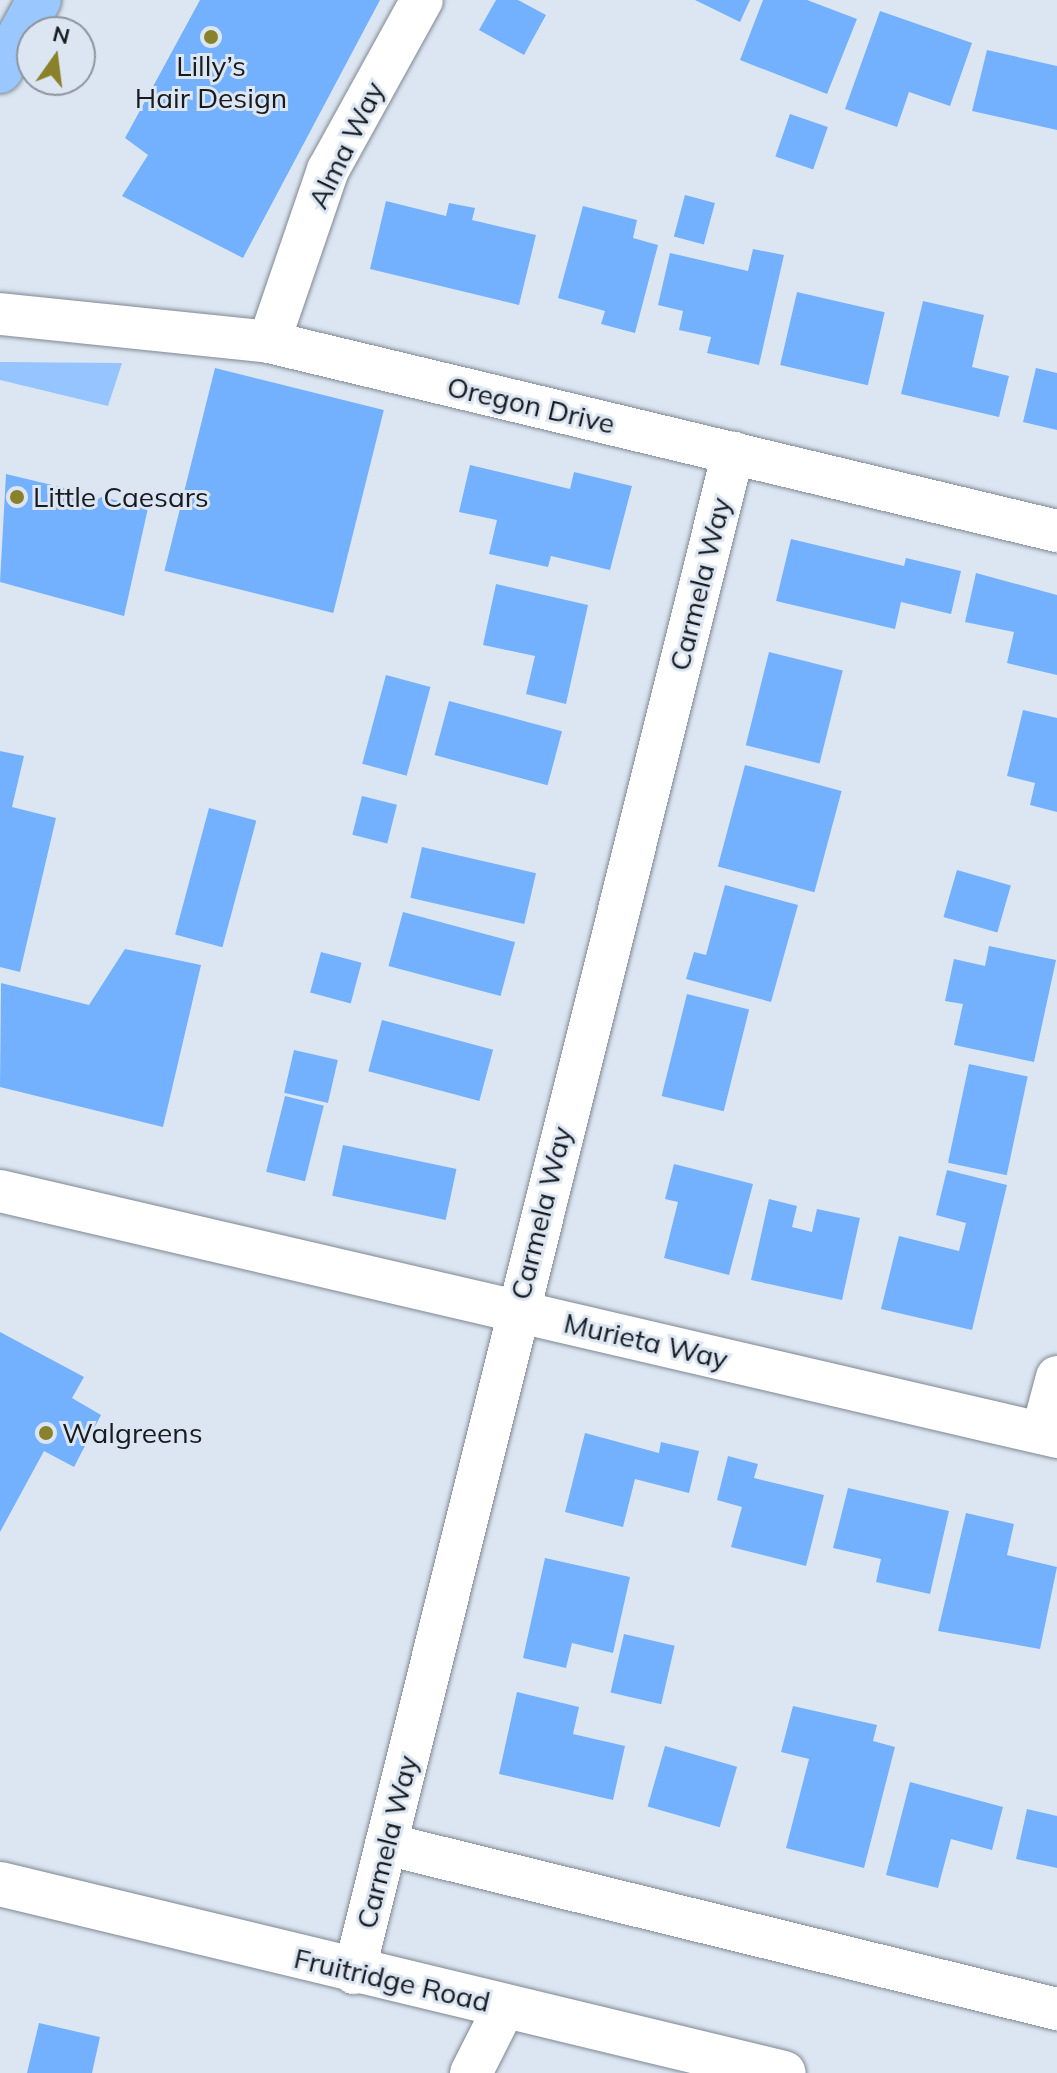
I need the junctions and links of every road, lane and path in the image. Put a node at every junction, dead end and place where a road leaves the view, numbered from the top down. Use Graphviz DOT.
graph roads {
  1 [pos="39,0"];
  2 [pos="422,0"];
  3 [pos="0,71"];
  4 [pos="0,314"];
  5 [pos="269,342"];
  6 [pos="733,453"];
  7 [pos="1057,531"];
  8 [pos="0,1191"];
  9 [pos="516,1311"];
  10 [pos="1057,1377"];
  11 [pos="1050,1435"];
  12 [pos="386,1844"];
  13 [pos="0,1884"];
  14 [pos="354,1973"];
  15 [pos="505,2006"];
  16 [pos="1057,2009"];
  17 [pos="471,2073"];
  18 [pos="784,2073"];
  1 -- 3 [label="main road"];
  2 -- 5 [label="street, Alma Way"];
  4 -- 5 [label="street, Oregon Drive"];
  5 -- 6 [label="street, Oregon Drive"];
  6 -- 7 [label="street, Oregon Drive"];
  6 -- 9 [label="street, Carmela Way"];
  8 -- 9 [label="street, Murieta Way"];
  9 -- 11 [label="street, Murieta Way"];
  9 -- 12 [label="street, Carmela Way"];
  10 -- 11 [label="street"];
  12 -- 14 [label="street, Carmela Way"];
  12 -- 16 [label="street"];
  13 -- 14 [label="main road, Fruitridge Road"];
  14 -- 15 [label="main road, Fruitridge Road"];
  15 -- 17 [label="street"];
  15 -- 18 [label="main road, Fruitridge Road"];
}
